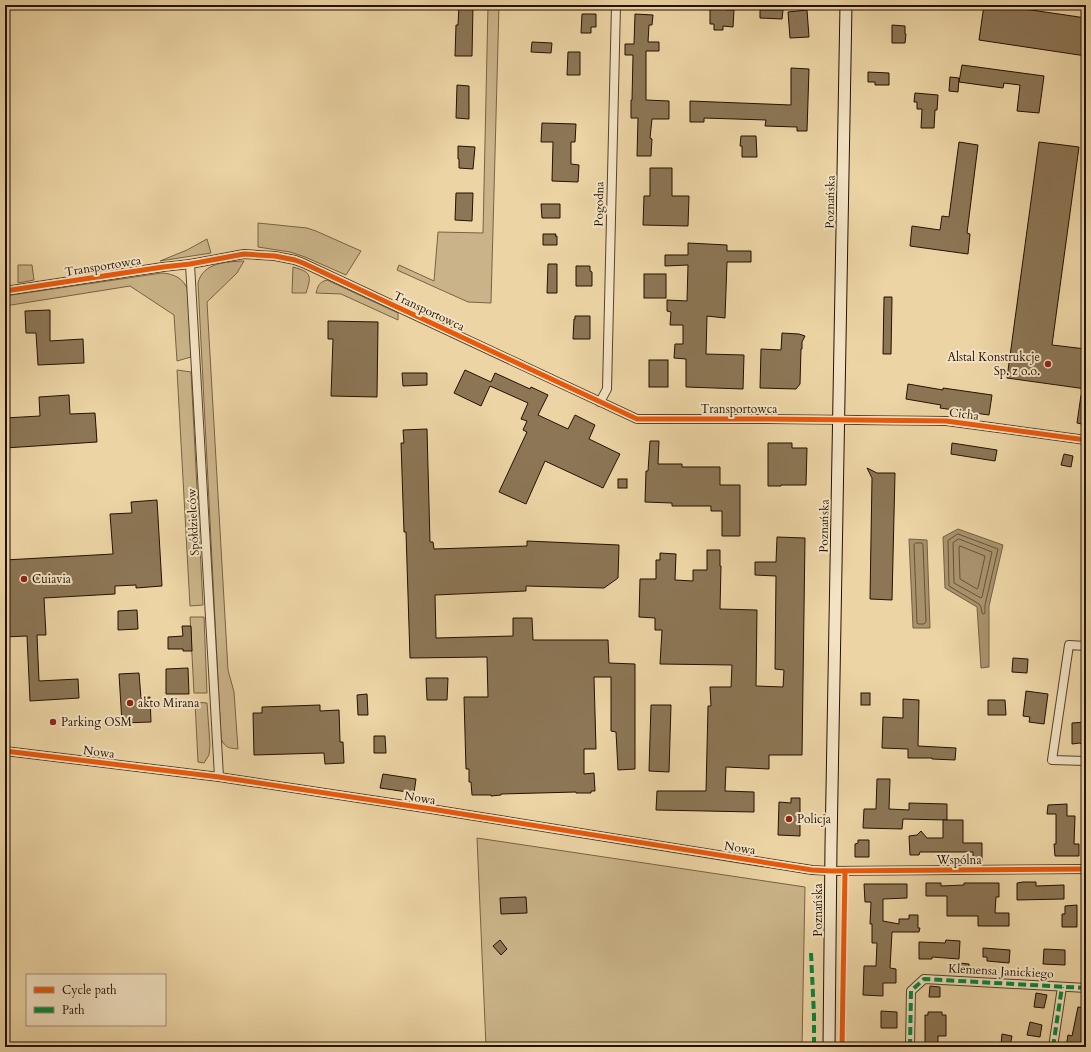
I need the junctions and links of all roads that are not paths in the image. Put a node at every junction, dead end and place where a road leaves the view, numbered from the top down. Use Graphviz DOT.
graph roads {
  1 [pos="616,5"];
  2 [pos="846,5"];
  3 [pos="190,264"];
  4 [pos="5,291"];
  5 [pos="600,402"];
  6 [pos="839,420"];
  7 [pos="1086,440"];
  8 [pos="1086,646"];
  9 [pos="5,751"];
  10 [pos="1086,761"];
  11 [pos="219,777"];
  12 [pos="1086,869"];
  13 [pos="831,871"];
  14 [pos="1062,986"];
  15 [pos="1086,988"];
  16 [pos="829,1047"];
  17 [pos="910,1047"];
  18 [pos="1052,1047"];
  1 -- 5 [label="street, Pogodna"];
  2 -- 6 [label="main road, Poznańska"];
  3 -- 4 [label="street, Transportowca"];
  3 -- 5 [label="street, Transportowca"];
  3 -- 11 [label="street, Spółdzielców"];
  5 -- 6 [label="street, Transportowca"];
  6 -- 7 [label="street, Cicha"];
  6 -- 13 [label="main road, Poznańska"];
  8 -- 10 [label="street"];
  9 -- 11 [label="street, Nowa"];
  11 -- 13 [label="street, Nowa"];
  12 -- 13 [label="street, Wspólna"];
  13 -- 16 [label="main road, Poznańska"];
  14 -- 15 [label="street, Klemensa Janickiego"];
  14 -- 17 [label="street, Klemensa Janickiego"];
  14 -- 18 [label="street"];
}
